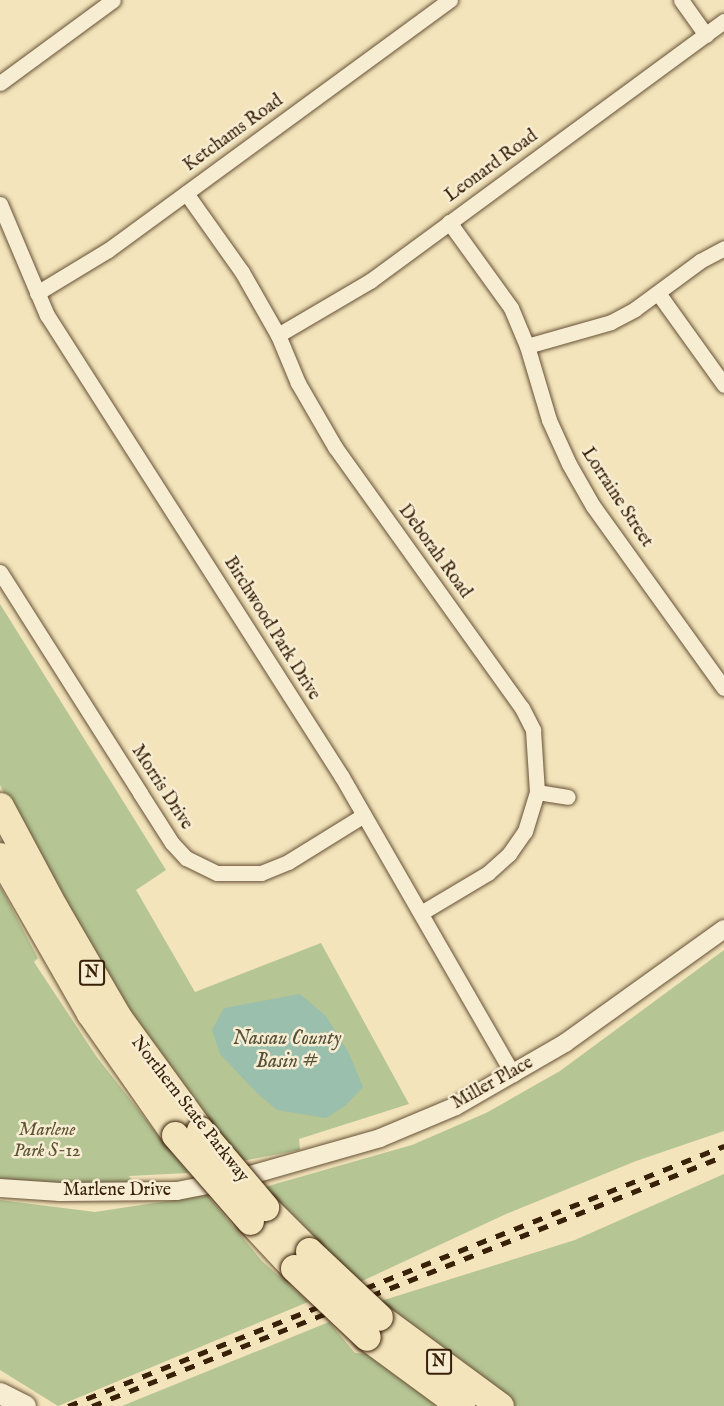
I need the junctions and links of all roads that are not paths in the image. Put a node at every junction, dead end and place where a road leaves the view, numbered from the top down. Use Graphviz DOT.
graph roads {
  1 [pos="113,0"];
  2 [pos="450,0"];
  3 [pos="681,0"];
  4 [pos="724,21"];
  5 [pos="706,34"];
  6 [pos="0,83"];
  7 [pos="186,193"];
  8 [pos="0,204"];
  9 [pos="449,222"];
  10 [pos="724,248"];
  11 [pos="37,293"];
  12 [pos="658,293"];
  13 [pos="278,335"];
  14 [pos="527,346"];
  15 [pos="724,385"];
  16 [pos="0,572"];
  17 [pos="724,688"];
  18 [pos="537,792"];
  19 [pos="568,796"];
  20 [pos="0,806"];
  21 [pos="364,815"];
  22 [pos="0,856"];
  23 [pos="422,913"];
  24 [pos="724,929"];
  25 [pos="513,1074"];
  26 [pos="187,1133"];
  27 [pos="233,1180"];
  28 [pos="0,1188"];
  29 [pos="373,1327"];
  30 [pos="0,1393"];
  31 [pos="25,1406"];
  32 [pos="461,1406"];
  33 [pos="500,1406"];
  1 -- 6 [label="street"];
  2 -- 7 [label="street, Ketchams Road"];
  3 -- 5 [label="street"];
  4 -- 5 [label="street, Leonard Road"];
  5 -- 9 [label="street, Leonard Road"];
  7 -- 11 [label="street, Ketchams Road"];
  7 -- 13 [label="street, Deborah Road"];
  8 -- 11 [label="street, Birchwood Park Drive"];
  9 -- 13 [label="street, Leonard Road"];
  9 -- 14 [label="street, Lorraine Street"];
  10 -- 12 [label="street"];
  11 -- 21 [label="street, Birchwood Park Drive"];
  12 -- 14 [label="street"];
  12 -- 15 [label="street"];
  13 -- 18 [label="street, Deborah Road"];
  14 -- 17 [label="street, Lorraine Street"];
  16 -- 21 [label="street, Morris Drive"];
  18 -- 19 [label="street"];
  18 -- 23 [label="street, Deborah Road"];
  20 -- 26 [label="highway, Northern State Parkway / N"];
  21 -- 23 [label="street, Birchwood Park Drive"];
  22 -- 26 [label="highway, Northern State Parkway / N"];
  23 -- 25 [label="street, Birchwood Park Drive"];
  24 -- 25 [label="street, Miller Place"];
  25 -- 27 [label="street, Miller Place"];
  26 -- 29 [label="highway, Northern State Parkway / N, bridge"];
  27 -- 28 [label="street, Marlene Drive"];
  29 -- 32 [label="highway, Northern State Parkway / N"];
  29 -- 33 [label="highway, Northern State Parkway / N"];
  30 -- 31 [label="main road"];
}
